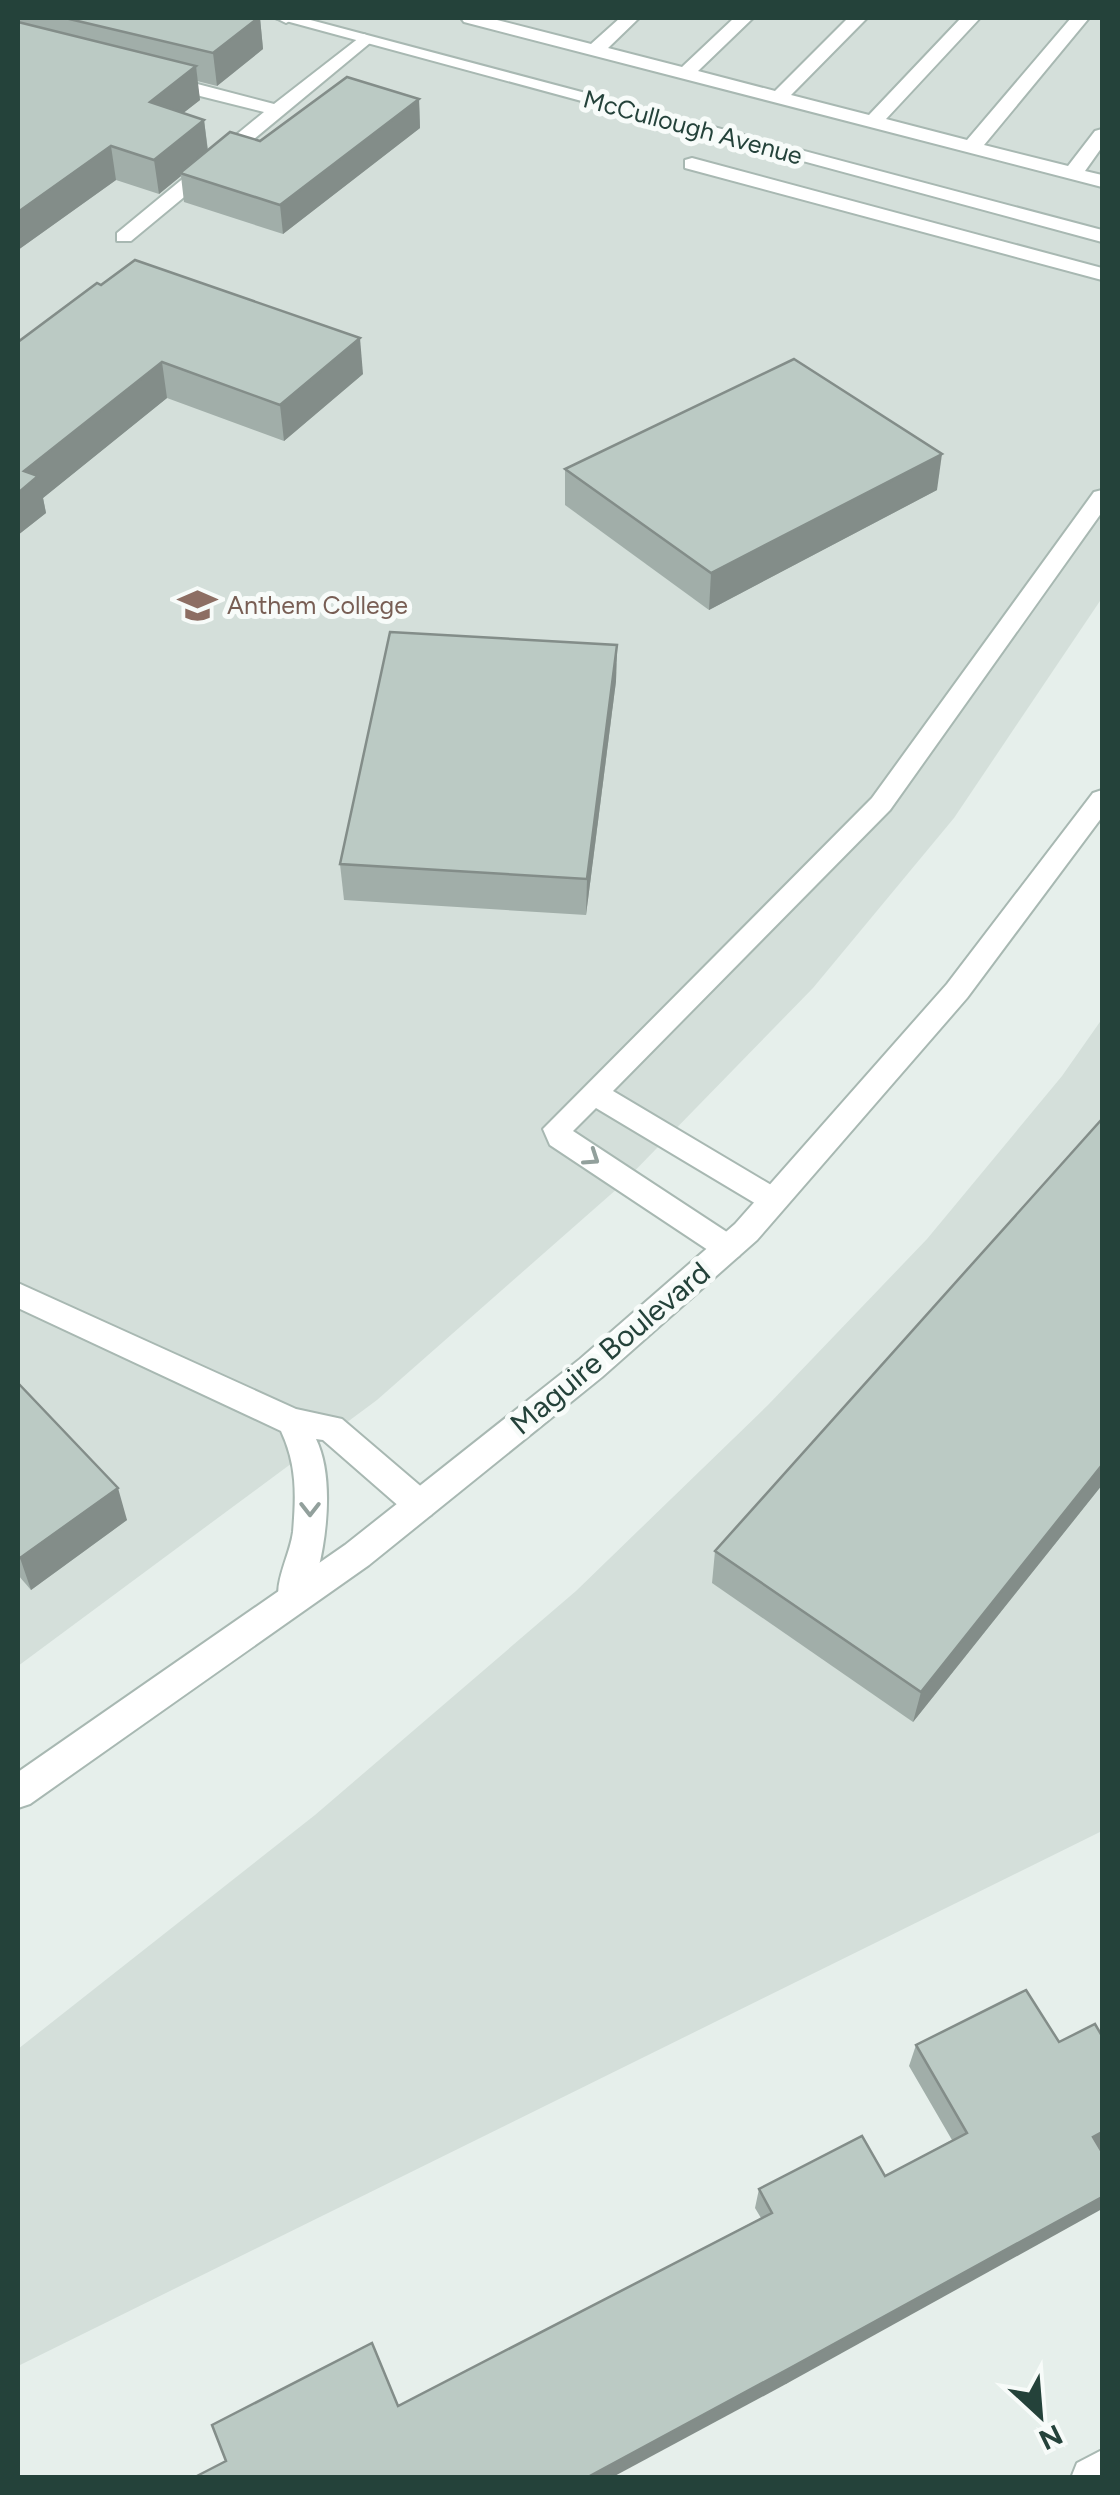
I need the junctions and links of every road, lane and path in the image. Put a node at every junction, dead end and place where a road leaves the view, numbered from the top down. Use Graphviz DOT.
graph roads {
  1 [pos="285,18"];
  2 [pos="470,18"];
  3 [pos="630,18"];
  4 [pos="744,18"];
  5 [pos="858,18"];
  6 [pos="971,18"];
  7 [pos="1080,18"];
  8 [pos="511,22"];
  9 [pos="364,39"];
  10 [pos="596,50"];
  11 [pos="686,72"];
  12 [pos="143,76"];
  13 [pos="779,97"];
  14 [pos="277,110"];
  15 [pos="874,121"];
  16 [pos="1102,135"];
  17 [pos="973,146"];
  18 [pos="692,164"];
  19 [pos="1073,173"];
  20 [pos="1102,181"];
  21 [pos="1102,236"];
  22 [pos="124,237"];
  23 [pos="1102,274"];
  24 [pos="1102,497"];
  25 [pos="1102,799"];
  26 [pos="594,1094"];
  27 [pos="773,1200"];
  28 [pos="728,1248"];
  29 [pos="18,1295"];
  30 [pos="292,1422"];
  31 [pos="420,1505"];
  32 [pos="293,1598"];
  33 [pos="18,1792"];
  34 [pos="1102,2471"];
  35 [pos="1092,2478"];
  1 -- 9 [label="street, McCullough Avenue"];
  2 -- 8 [label="street"];
  3 -- 10 [label="street"];
  4 -- 11 [label="street"];
  5 -- 13 [label="street"];
  6 -- 15 [label="street"];
  7 -- 17 [label="street"];
  8 -- 10 [label="street"];
  9 -- 14 [label="street"];
  9 -- 21 [label="street, McCullough Avenue"];
  10 -- 11 [label="street"];
  11 -- 13 [label="street"];
  12 -- 14 [label="street"];
  13 -- 15 [label="street"];
  14 -- 22 [label="street"];
  15 -- 17 [label="street"];
  16 -- 19 [label="street"];
  17 -- 19 [label="street"];
  18 -- 23 [label="street"];
  19 -- 20 [label="street"];
  24 -- 26 [label="street"];
  25 -- 27 [label="street, Maguire Boulevard"];
  26 -- 27 [label="street"];
  26 -- 28 [label="street, one-way"];
  27 -- 28 [label="street, Maguire Boulevard"];
  28 -- 31 [label="street, Maguire Boulevard"];
  29 -- 30 [label="street"];
  30 -- 31 [label="street"];
  30 -- 32 [label="street, one-way"];
  31 -- 32 [label="street, Maguire Boulevard"];
  32 -- 33 [label="street, Maguire Boulevard"];
  34 -- 35 [label="street"];
}
